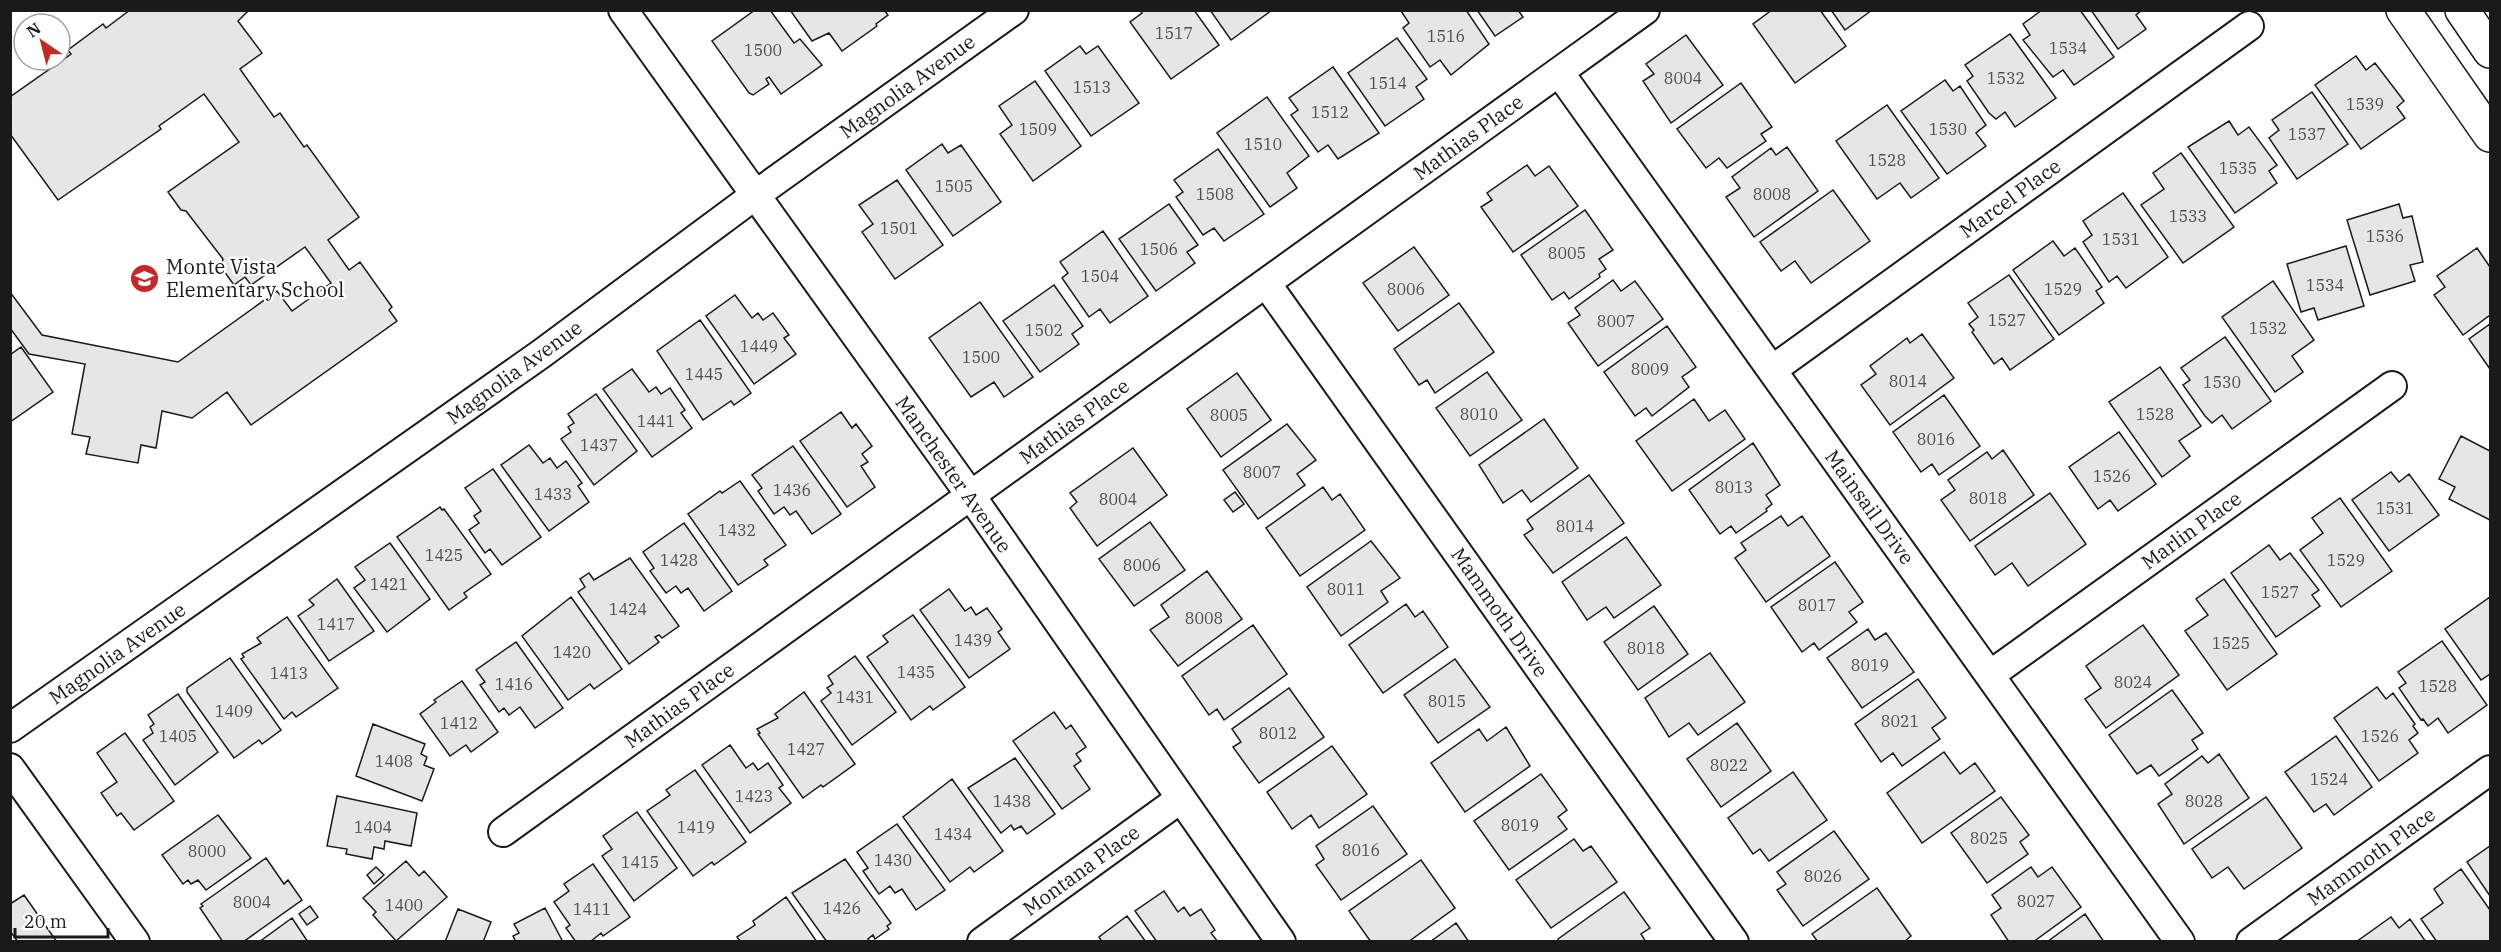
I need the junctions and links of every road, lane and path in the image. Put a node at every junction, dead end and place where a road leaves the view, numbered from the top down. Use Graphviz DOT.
graph roads {
  1 [pos="623,10"];
  2 [pos="1014,10"];
  3 [pos="1645,10"];
  4 [pos="2403,10"];
  5 [pos="2462,10"];
  6 [pos="2249,26"];
  7 [pos="2490,51"];
  8 [pos="1559,72"];
  9 [pos="2490,135"];
  10 [pos="754,196"];
  11 [pos="1266,283"];
  12 [pos="1772,370"];
  13 [pos="2392,386"];
  14 [pos="970,496"];
  15 [pos="1990,675"];
  16 [pos="10,728"];
  17 [pos="10,768"];
  18 [pos="2490,770"];
  19 [pos="1180,800"];
  20 [pos="503,832"];
  21 [pos="135,942"];
  22 [pos="982,942"];
  23 [pos="1281,942"];
  24 [pos="1734,942"];
  25 [pos="2180,942"];
  26 [pos="2251,942"];
  1 -- 10 [label="street, Manchester Avenue"];
  2 -- 10 [label="street, Magnolia Avenue"];
  3 -- 8 [label="street, Mathias Place"];
  4 -- 9 [label="street"];
  5 -- 7 [label="street"];
  6 -- 12 [label="street, Marcel Place"];
  8 -- 11 [label="street, Mathias Place"];
  8 -- 12 [label="street, Mainsail Drive"];
  10 -- 14 [label="street, Manchester Avenue"];
  10 -- 16 [label="street, Magnolia Avenue"];
  11 -- 14 [label="street, Mathias Place"];
  11 -- 24 [label="street, Mammoth Drive"];
  12 -- 15 [label="street, Mainsail Drive"];
  13 -- 15 [label="street, Marlin Place"];
  14 -- 19 [label="street, Manchester Avenue"];
  14 -- 20 [label="street, Mathias Place"];
  15 -- 25 [label="street, Mainsail Drive"];
  17 -- 21 [label="street"];
  18 -- 26 [label="street, Mammoth Place"];
  19 -- 22 [label="street, Montana Place"];
  19 -- 23 [label="street, Manchester Avenue"];
}
